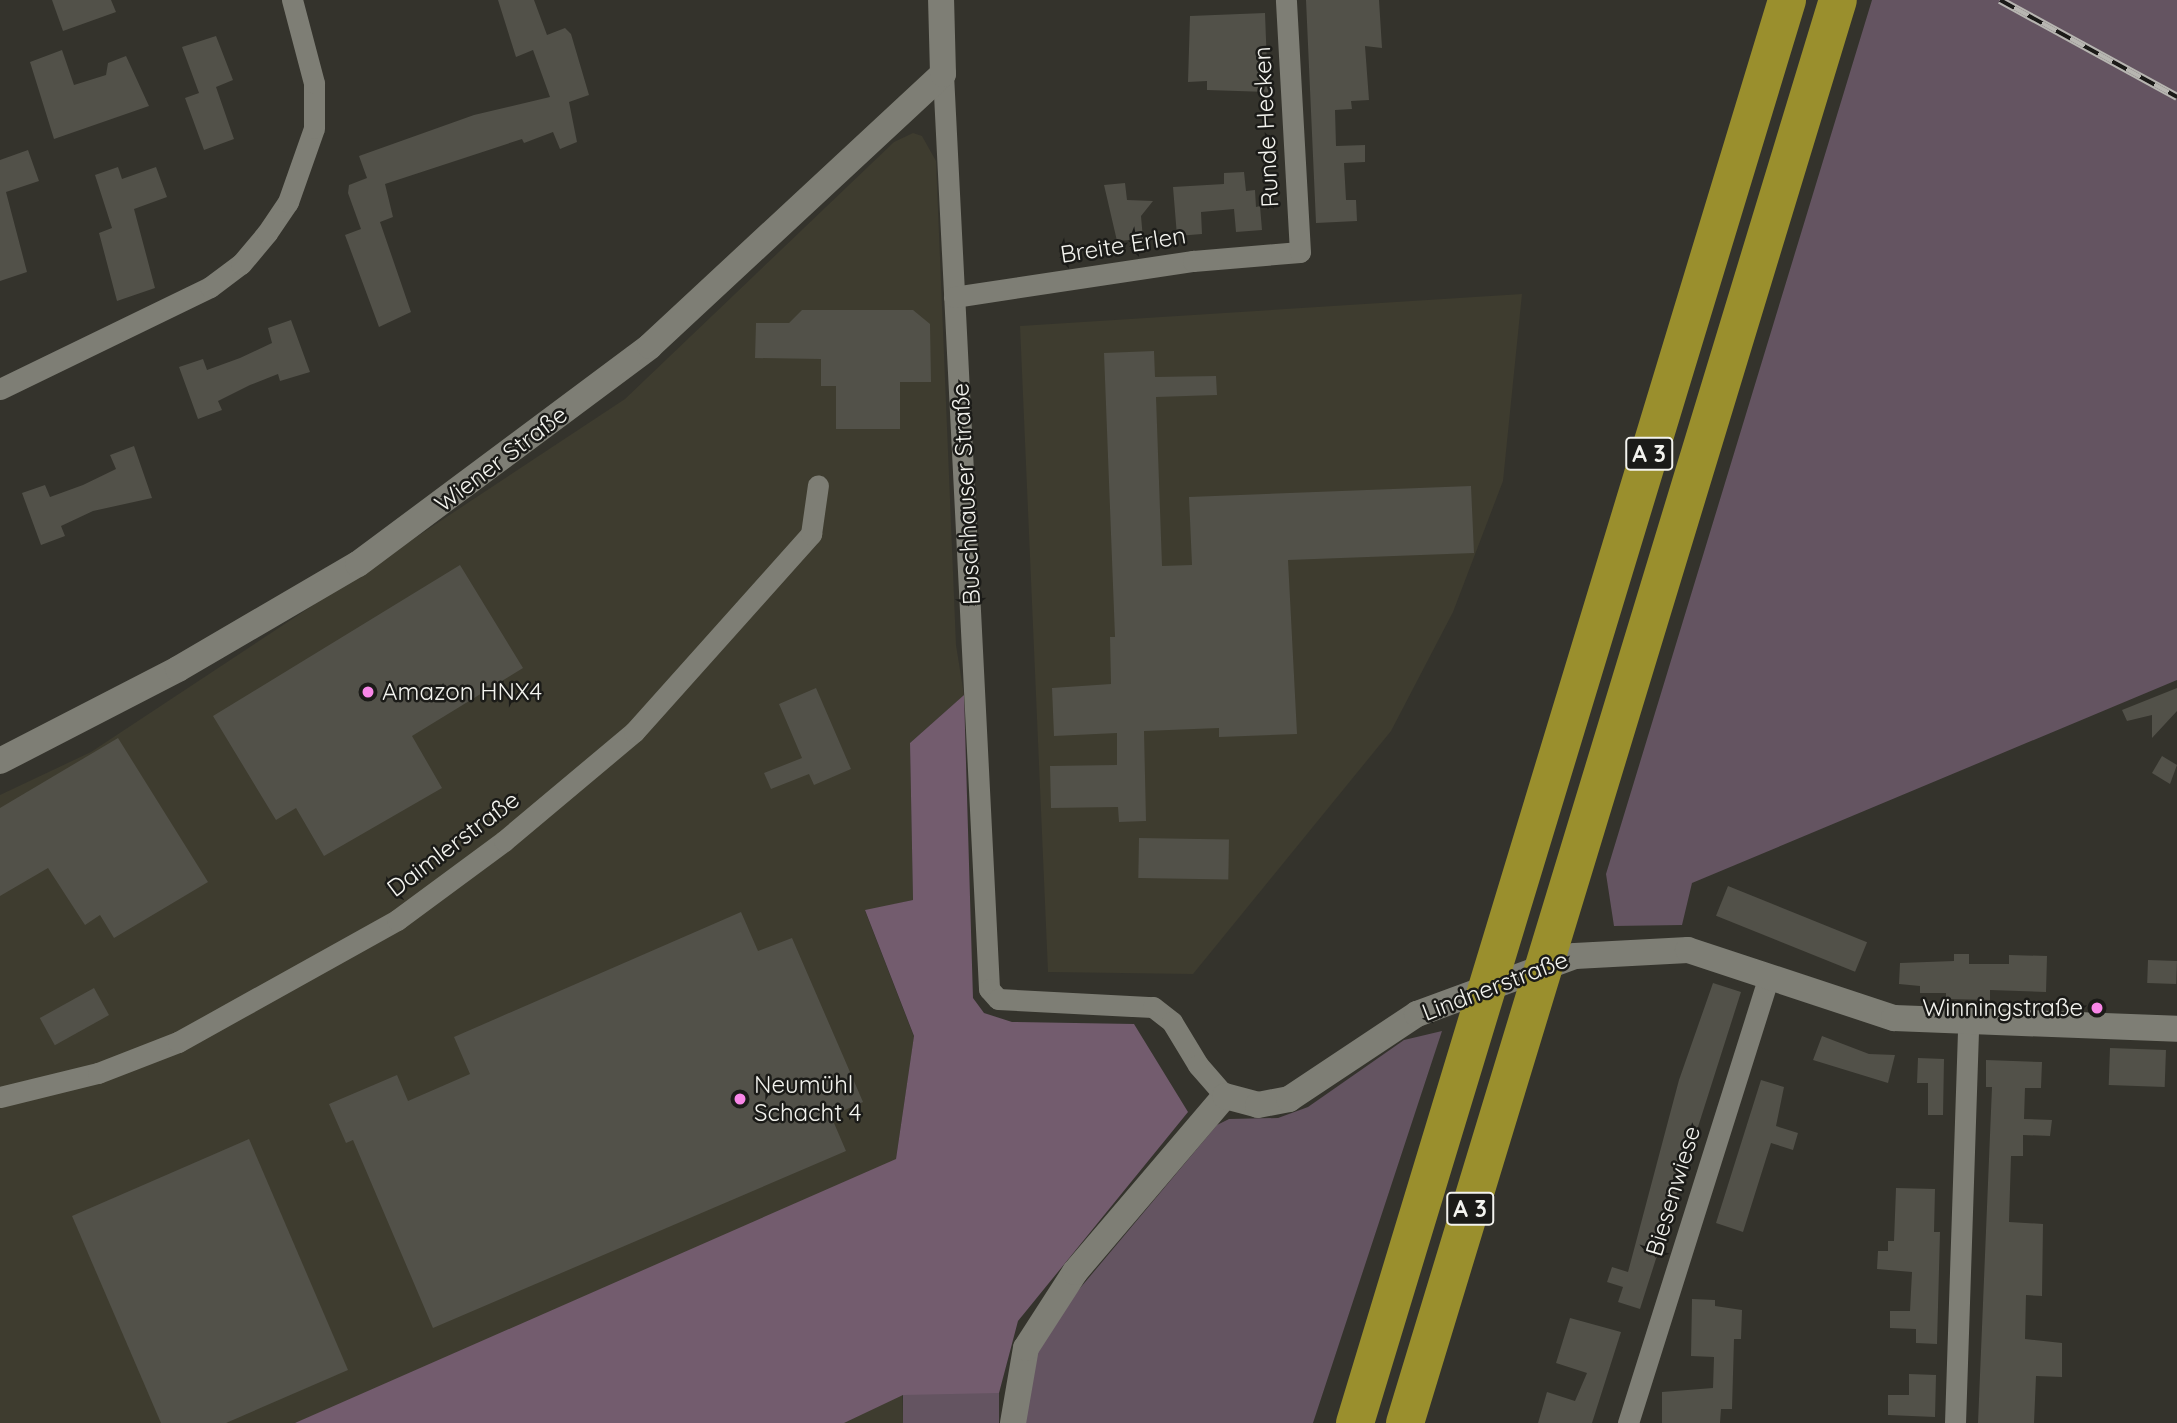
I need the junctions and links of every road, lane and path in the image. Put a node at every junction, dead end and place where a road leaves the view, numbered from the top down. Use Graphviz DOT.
graph roads {
  1 [pos="292,0"];
  2 [pos="941,0"];
  3 [pos="1286,0"];
  4 [pos="1787,0"];
  5 [pos="1838,0"];
  6 [pos="943,74"];
  7 [pos="1300,252"];
  8 [pos="954,297"];
  9 [pos="0,388"];
  10 [pos="818,485"];
  11 [pos="0,761"];
  12 [pos="1769,975"];
  13 [pos="1968,1023"];
  14 [pos="2177,1029"];
  15 [pos="1225,1096"];
  16 [pos="0,1097"];
  17 [pos="1013,1423"];
  18 [pos="1355,1423"];
  19 [pos="1405,1423"];
  20 [pos="1628,1423"];
  21 [pos="1955,1423"];
  1 -- 9 [label="street"];
  2 -- 6 [label="street, Buschhauser Straße"];
  3 -- 7 [label="street, Runde Hecken"];
  4 -- 18 [label="highway, A 3"];
  5 -- 19 [label="highway, A 3"];
  6 -- 8 [label="street, Buschhauser Straße"];
  6 -- 11 [label="street, Wiener Straße"];
  7 -- 8 [label="street, Breite Erlen"];
  8 -- 15 [label="street, Buschhauser Straße"];
  10 -- 16 [label="street, Daimlerstraße"];
  12 -- 13 [label="street, Lindnerstraße"];
  12 -- 15 [label="street, Lindnerstraße"];
  12 -- 20 [label="street, Biesenwiese"];
  13 -- 14 [label="street, Lindnerstraße"];
  13 -- 21 [label="street"];
  15 -- 17 [label="street"];
}
